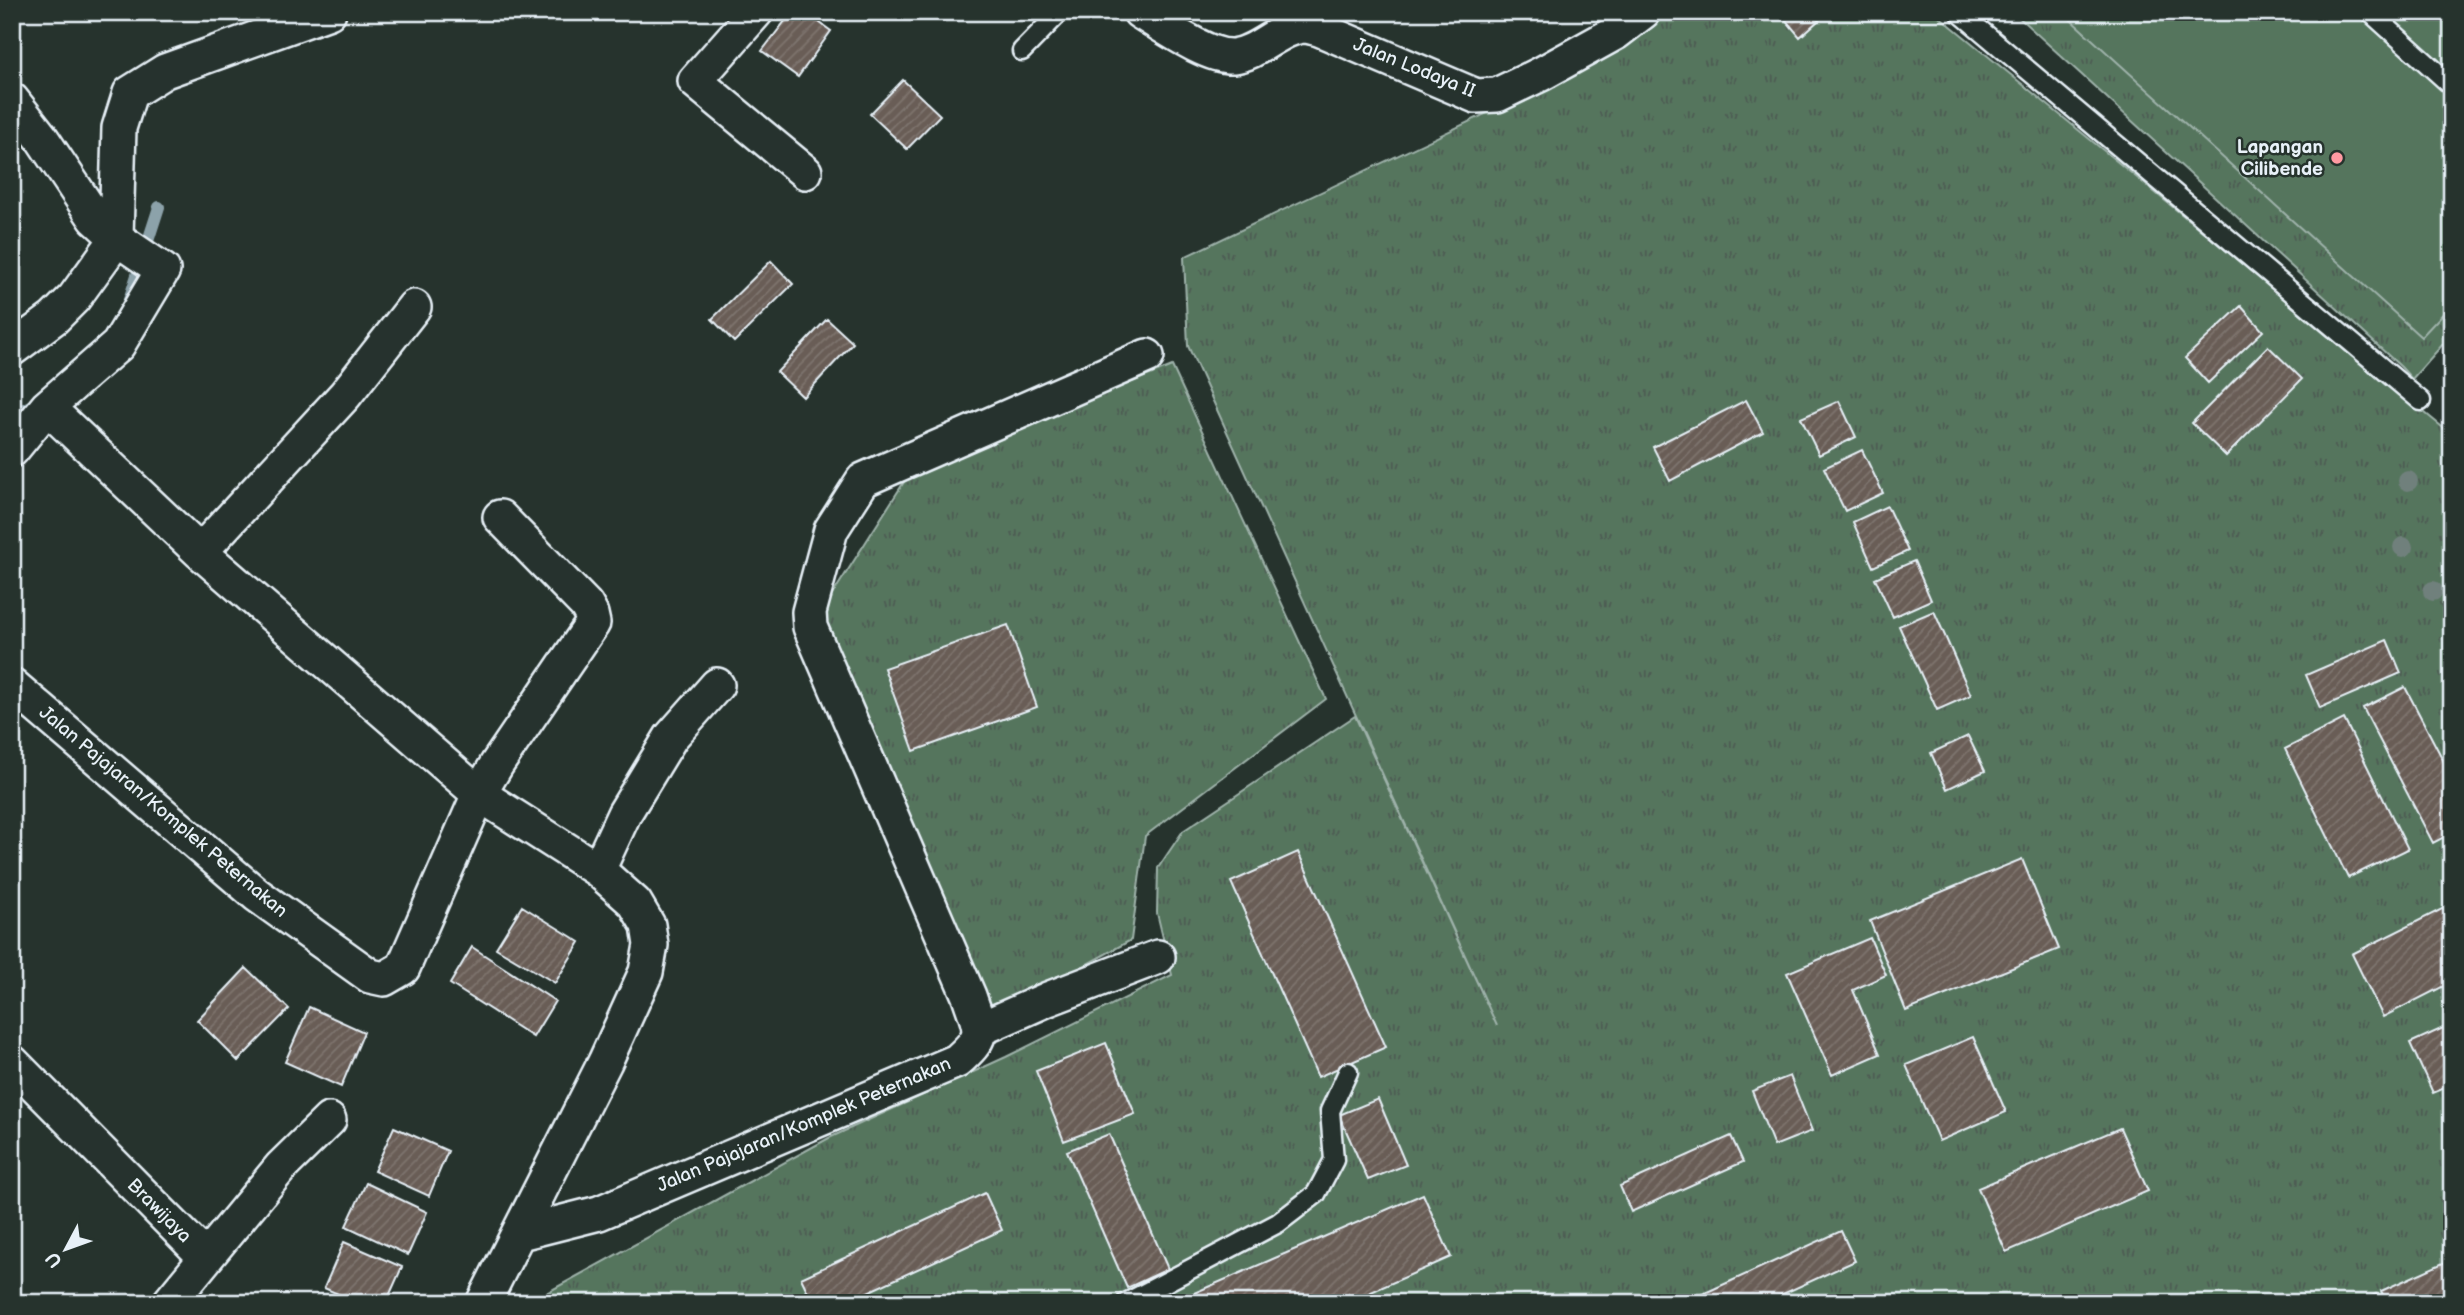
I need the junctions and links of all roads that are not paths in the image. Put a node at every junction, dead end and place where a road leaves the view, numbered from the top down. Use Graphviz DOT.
graph roads {
  1 [pos="329,12"];
  2 [pos="756,12"];
  3 [pos="1060,12"];
  4 [pos="1140,12"];
  5 [pos="1643,12"];
  6 [pos="1959,12"];
  7 [pos="2370,12"];
  8 [pos="254,25"];
  9 [pos="1022,51"];
  10 [pos="2452,86"];
  11 [pos="12,100"];
  12 [pos="804,172"];
  13 [pos="110,232"];
  14 [pos="414,307"];
  15 [pos="12,349"];
  16 [pos="1147,356"];
  17 [pos="2421,401"];
  18 [pos="47,407"];
  19 [pos="12,450"];
  20 [pos="500,517"];
  21 [pos="200,552"];
  22 [pos="12,685"];
  23 [pos="717,685"];
  24 [pos="479,794"];
  25 [pos="598,870"];
  26 [pos="1158,957"];
  27 [pos="980,1029"];
  28 [pos="12,1062"];
  29 [pos="1348,1072"];
  30 [pos="329,1120"];
  31 [pos="520,1233"];
  32 [pos="206,1258"];
  33 [pos="169,1303"];
  34 [pos="483,1303"];
  35 [pos="1126,1303"];
  1 -- 8 [label="street"];
  2 -- 12 [label="street"];
  3 -- 9 [label="lane"];
  4 -- 5 [label="street, Jalan Lodaya II"];
  6 -- 17 [label="lane"];
  7 -- 10 [label="lane"];
  8 -- 13 [label="street"];
  11 -- 13 [label="street"];
  13 -- 15 [label="street"];
  13 -- 18 [label="street"];
  14 -- 21 [label="street"];
  16 -- 27 [label="street"];
  18 -- 19 [label="street"];
  18 -- 21 [label="street"];
  20 -- 24 [label="street, Jalan Pajajaran/Komplek Peternakan"];
  21 -- 24 [label="street"];
  22 -- 24 [label="street, Jalan Pajajaran/Komplek Peternakan"];
  23 -- 25 [label="street"];
  24 -- 25 [label="street"];
  25 -- 31 [label="street"];
  26 -- 27 [label="street"];
  27 -- 31 [label="street, Jalan Pajajaran/Komplek Peternakan"];
  28 -- 32 [label="street, Brawijaya"];
  29 -- 35 [label="lane"];
  30 -- 32 [label="street, Brawijaya"];
  31 -- 34 [label="street"];
  32 -- 33 [label="street"];
}
